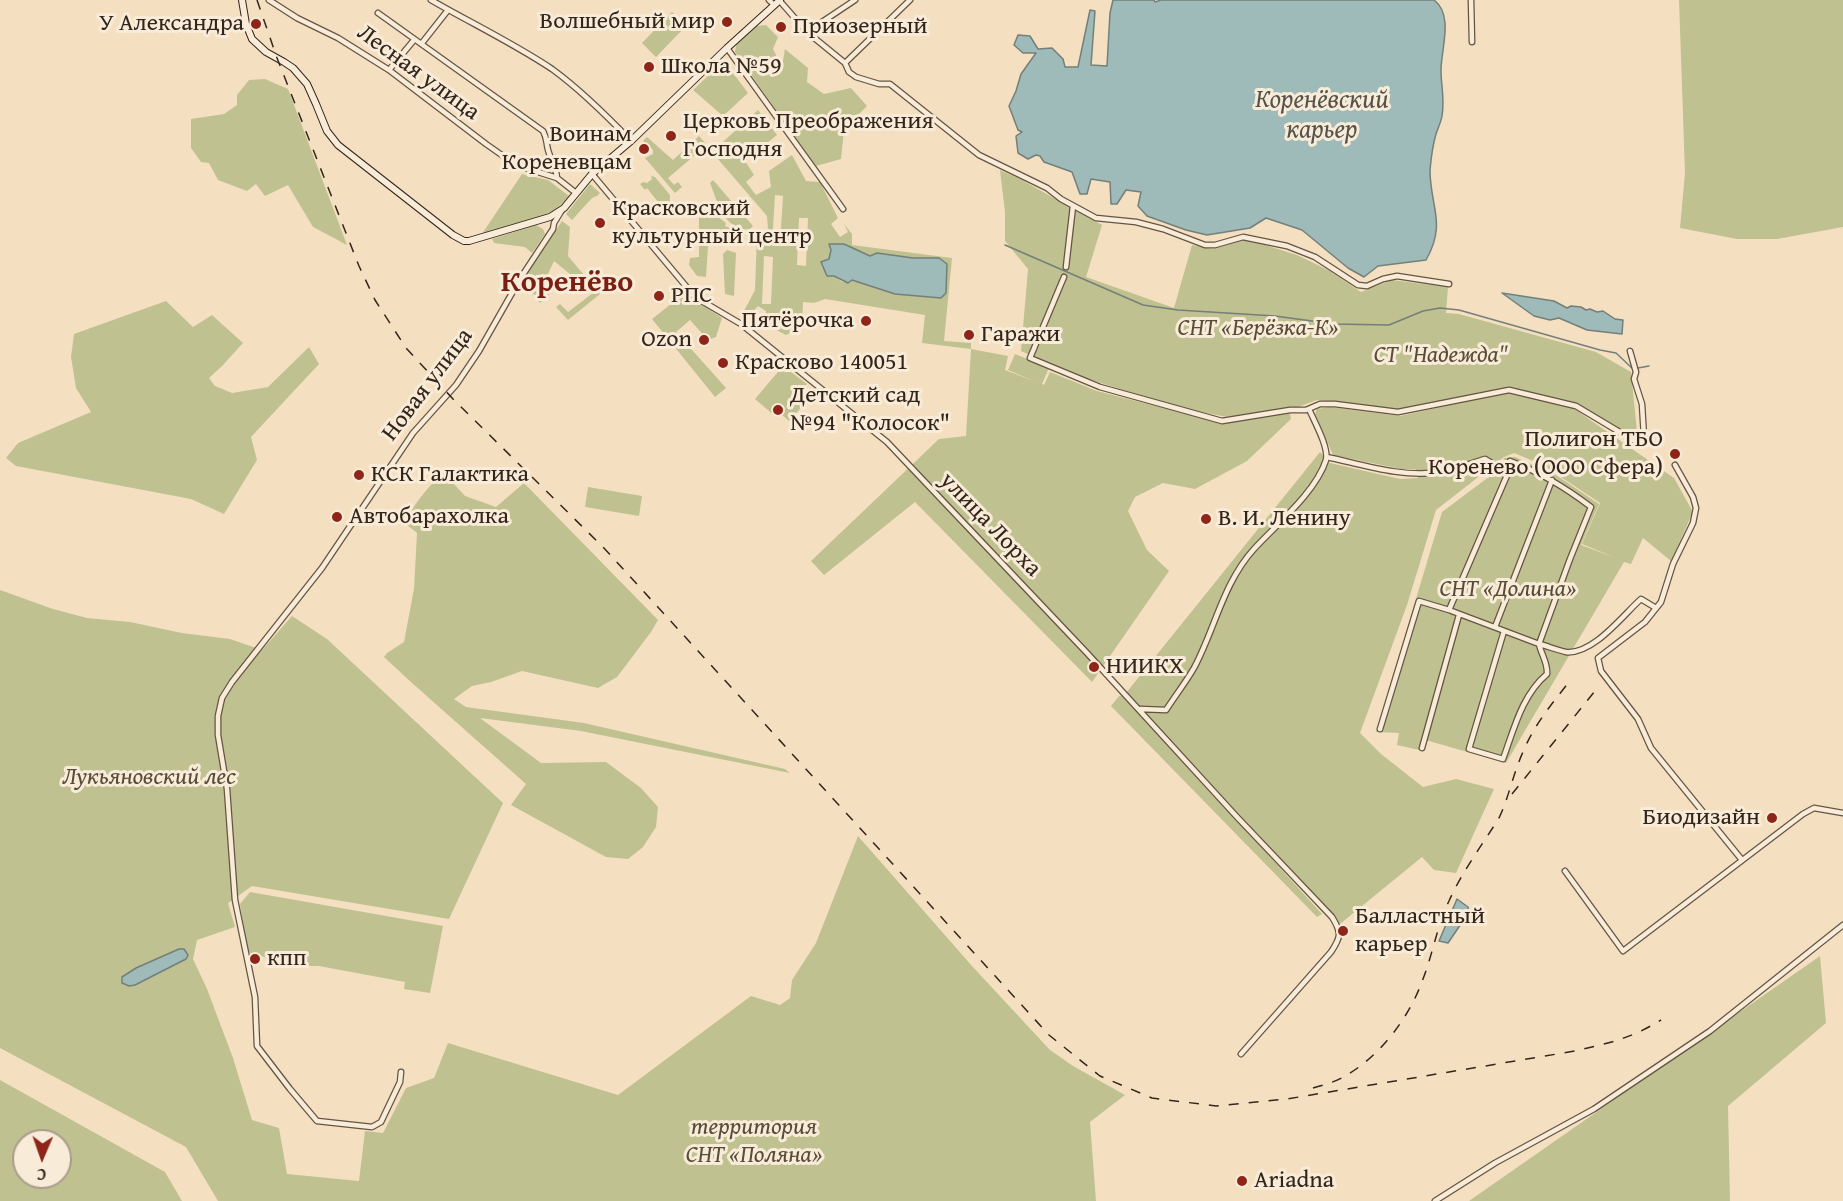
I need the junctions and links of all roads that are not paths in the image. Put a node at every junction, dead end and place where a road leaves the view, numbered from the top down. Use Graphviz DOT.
graph roads {
  1 [pos="242,0"];
  2 [pos="269,0"];
  3 [pos="431,0"];
  4 [pos="855,0"];
  5 [pos="910,0"];
  6 [pos="1471,0"];
  7 [pos="776,1"];
  8 [pos="448,10"];
  9 [pos="378,14"];
  10 [pos="807,32"];
  11 [pos="414,40"];
  12 [pos="1472,42"];
  13 [pos="422,43"];
  14 [pos="727,48"];
  15 [pos="845,63"];
  16 [pos="389,70"];
  17 [pos="631,141"];
  18 [pos="592,174"];
  19 [pos="557,178"];
  20 [pos="576,193"];
  21 [pos="1073,206"];
  22 [pos="843,209"];
  23 [pos="552,220"];
  24 [pos="1066,267"];
  25 [pos="1065,277"];
  26 [pos="1449,284"];
  27 [pos="1630,351"];
  28 [pos="1309,409"];
  29 [pos="1327,457"];
  30 [pos="1675,465"];
  31 [pos="1508,473"];
  32 [pos="1552,480"];
  33 [pos="1656,608"];
  34 [pos="1449,610"];
  35 [pos="1459,615"];
  36 [pos="1495,627"];
  37 [pos="1504,631"];
  38 [pos="1539,644"];
  39 [pos="1140,710"];
  40 [pos="1380,729"];
  41 [pos="1422,748"];
  42 [pos="1843,813"];
  43 [pos="1742,860"];
  44 [pos="1565,871"];
  45 [pos="1843,925"];
  46 [pos="1241,1054"];
  47 [pos="401,1071"];
  48 [pos="1435,1201"];
  1 -- 23 [label="main road, Новая улица"];
  2 -- 16 [label="street, Лесная улица"];
  3 -- 8 [label="street"];
  4 -- 10 [label="street"];
  5 -- 15 [label="street"];
  6 -- 12 [label="street"];
  7 -- 10 [label="street"];
  7 -- 14 [label="main road, Новая улица"];
  8 -- 13 [label="street"];
  8 -- 17 [label="street"];
  9 -- 11 [label="street"];
  10 -- 15 [label="street"];
  11 -- 13 [label="street"];
  11 -- 16 [label="street"];
  13 -- 19 [label="street"];
  14 -- 17 [label="main road, Новая улица"];
  14 -- 22 [label="street"];
  15 -- 21 [label="street"];
  16 -- 19 [label="street, Лесная улица"];
  17 -- 18 [label="main road, Новая улица"];
  18 -- 20 [label="main road, Новая улица"];
  18 -- 39 [label="street, улица Лорха"];
  19 -- 20 [label="street, Лесная улица"];
  20 -- 23 [label="main road, Новая улица"];
  21 -- 24 [label="street"];
  21 -- 26 [label="street"];
  23 -- 47 [label="street, Новая улица"];
  25 -- 28 [label="street"];
  27 -- 28 [label="street"];
  28 -- 29 [label="street"];
  29 -- 31 [label="street"];
  29 -- 39 [label="street"];
  30 -- 33 [label="street"];
  31 -- 32 [label="street"];
  31 -- 34 [label="street"];
  32 -- 36 [label="street"];
  32 -- 38 [label="street"];
  33 -- 38 [label="street"];
  33 -- 43 [label="street"];
  34 -- 35 [label="street"];
  34 -- 40 [label="street"];
  35 -- 36 [label="street"];
  35 -- 41 [label="street"];
  36 -- 37 [label="street"];
  37 -- 38 [label="street"];
  37 -- 38 [label="street"];
  39 -- 46 [label="street, улица Лорха"];
  42 -- 43 [label="street"];
  43 -- 44 [label="street"];
  45 -- 48 [label="street"];
}
